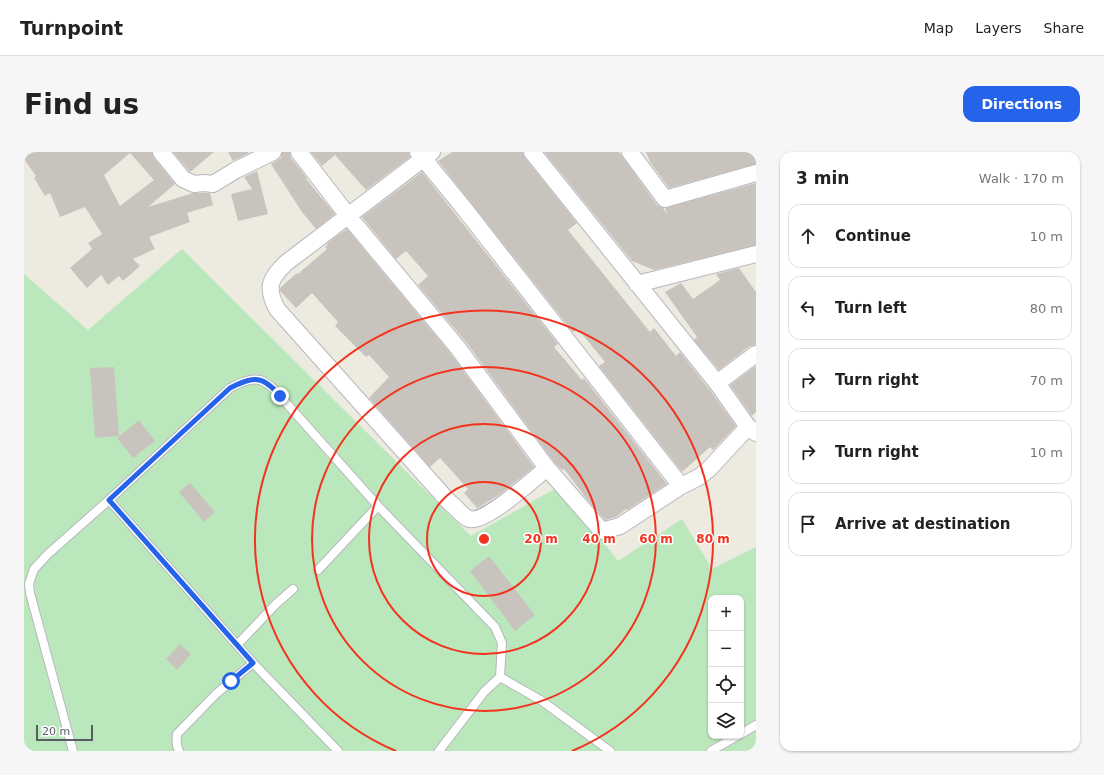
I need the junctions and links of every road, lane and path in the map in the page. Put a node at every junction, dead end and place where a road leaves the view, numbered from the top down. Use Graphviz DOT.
graph roads {
  1 [pos="161,152"];
  2 [pos="273,152"];
  3 [pos="299,152"];
  4 [pos="532,152"];
  5 [pos="630,152"];
  6 [pos="424,154"];
  7 [pos="756,173"];
  8 [pos="348,217"];
  9 [pos="756,254"];
  10 [pos="637,284"];
  11 [pos="756,354"];
  12 [pos="717,383"];
  13 [pos="752,430"];
  14 [pos="548,468"];
  15 [pos="681,486"];
  16 [pos="109,500"];
  17 [pos="378,506"];
  18 [pos="318,570"];
  19 [pos="293,589"];
  20 [pos="237,645"];
  21 [pos="253,663"];
  22 [pos="500,677"];
  23 [pos="756,725"];
  24 [pos="744,732"];
  25 [pos="732,739"];
  26 [pos="73,751"];
  27 [pos="179,751"];
  28 [pos="338,751"];
  29 [pos="439,751"];
  30 [pos="610,751"];
  31 [pos="711,751"];
  1 -- 2 [label="street"];
  3 -- 8 [label="street"];
  4 -- 10 [label="street"];
  5 -- 7 [label="street"];
  6 -- 8 [label="street"];
  6 -- 15 [label="street"];
  8 -- 14 [label="street"];
  8 -- 14 [label="street"];
  9 -- 10 [label="street"];
  10 -- 12 [label="street"];
  11 -- 12 [label="street"];
  12 -- 13 [label="street"];
  13 -- 15 [label="street"];
  14 -- 15 [label="street"];
  16 -- 17 [label="lane"];
  16 -- 20 [label="lane"];
  16 -- 26 [label="lane"];
  17 -- 18 [label="lane"];
  17 -- 22 [label="lane"];
  19 -- 20 [label="lane"];
  20 -- 21 [label="lane"];
  21 -- 27 [label="lane"];
  21 -- 28 [label="lane"];
  22 -- 29 [label="lane"];
  22 -- 30 [label="lane"];
  23 -- 24 [label="lane"];
  25 -- 31 [label="lane"];
}
